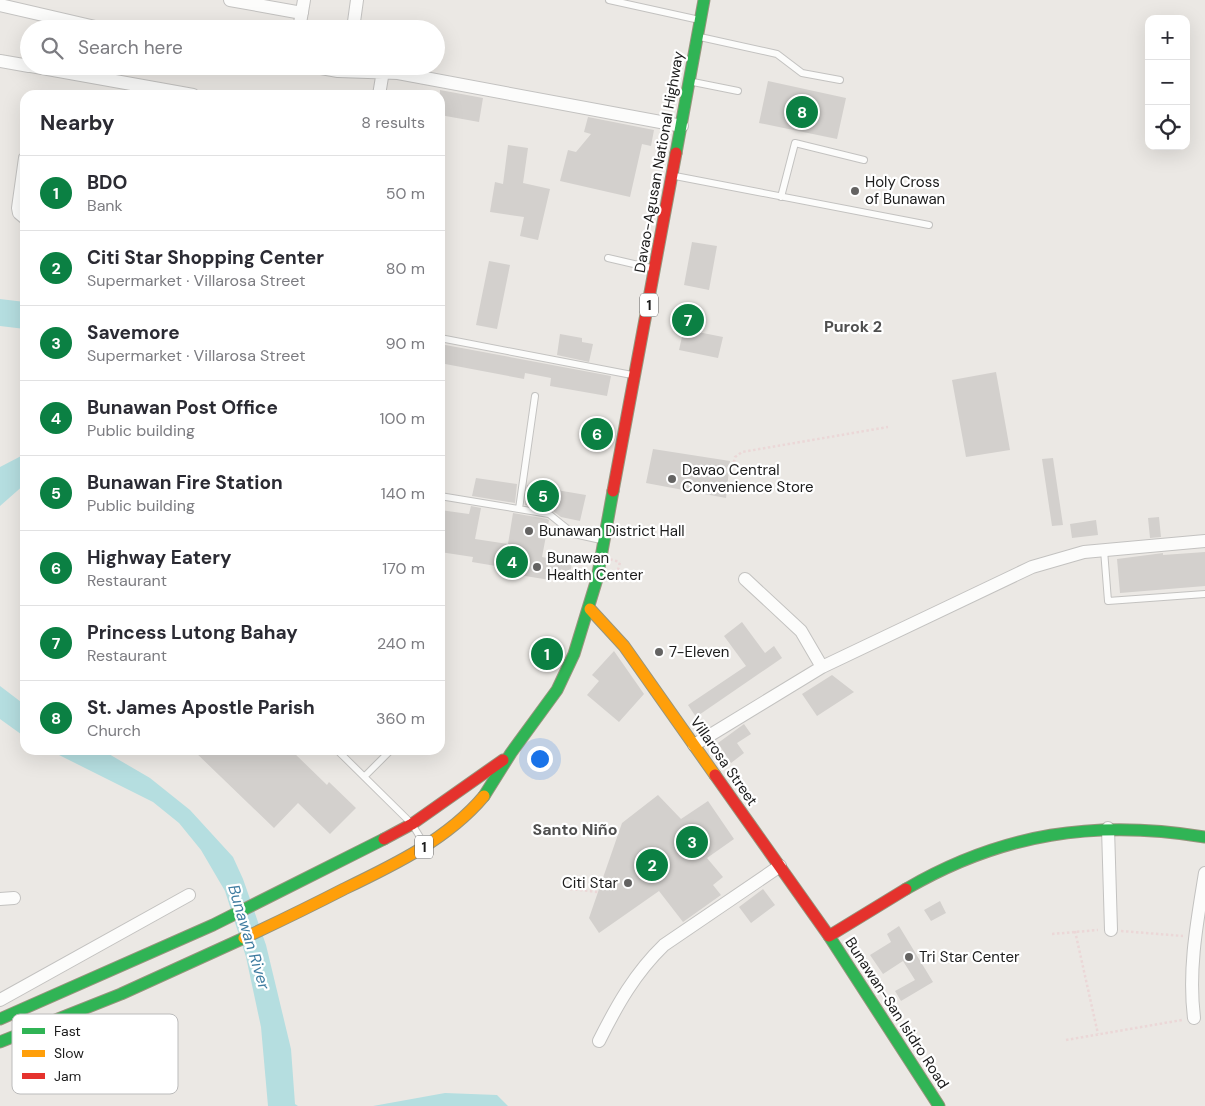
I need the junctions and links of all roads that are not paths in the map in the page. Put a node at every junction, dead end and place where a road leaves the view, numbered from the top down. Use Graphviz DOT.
graph roads {
  1 [pos="230,0"];
  2 [pos="304,0"];
  3 [pos="357,0"];
  4 [pos="609,0"];
  5 [pos="704,0"];
  6 [pos="0,5"];
  7 [pos="302,14"];
  8 [pos="65,20"];
  9 [pos="301,20"];
  10 [pos="354,20"];
  11 [pos="700,20"];
  12 [pos="698,37"];
  13 [pos="0,61"];
  14 [pos="20,64"];
  15 [pos="81,75"];
  16 [pos="382,75"];
  17 [pos="405,75"];
  18 [pos="840,80"];
  19 [pos="690,81"];
  20 [pos="165,90"];
  21 [pos="380,90"];
  22 [pos="738,91"];
  23 [pos="682,126"];
  24 [pos="864,160"];
  25 [pos="672,176"];
  26 [pos="20,194"];
  27 [pos="781,197"];
  28 [pos="20,214"];
  29 [pos="929,225"];
  30 [pos="608,258"];
  31 [pos="655,269"];
  32 [pos="445,339"];
  33 [pos="635,376"];
  34 [pos="535,396"];
  35 [pos="445,497"];
  36 [pos="518,508"];
  37 [pos="605,541"];
  38 [pos="1205,541"];
  39 [pos="1104,550"];
  40 [pos="745,579"];
  41 [pos="1205,594"];
  42 [pos="590,609"];
  43 [pos="822,667"];
  44 [pos="694,745"];
  45 [pos="511,753"];
  46 [pos="343,755"];
  47 [pos="386,755"];
  48 [pos="366,776"];
  49 [pos="412,824"];
  50 [pos="1108,828"];
  51 [pos="1205,837"];
  52 [pos="425,846"];
  53 [pos="780,866"];
  54 [pos="1205,874"];
  55 [pos="189,895"];
  56 [pos="14,898"];
  57 [pos="0,899"];
  58 [pos="1111,930"];
  59 [pos="829,936"];
  60 [pos="55,994"];
  61 [pos="0,1000"];
  62 [pos="65,1014"];
  63 [pos="71,1014"];
  64 [pos="1194,1018"];
  65 [pos="0,1019"];
  66 [pos="12,1037"];
  67 [pos="599,1040"];
  68 [pos="0,1042"];
  69 [pos="939,1106"];
  1 -- 7 [label="street"];
  2 -- 7 [label="street"];
  3 -- 10 [label="street"];
  4 -- 11 [label="lane"];
  5 -- 11 [label="main road, Davao-Agusan National Highway / 1"];
  6 -- 8 [label="street"];
  7 -- 9 [label="street"];
  11 -- 12 [label="main road, Davao-Agusan National Highway / 1"];
  12 -- 18 [label="lane"];
  12 -- 19 [label="main road, Davao-Agusan National Highway / 1"];
  13 -- 14 [label="street"];
  15 -- 20 [label="street"];
  16 -- 21 [label="street"];
  17 -- 23 [label="street"];
  19 -- 22 [label="lane"];
  19 -- 23 [label="main road, Davao-Agusan National Highway / 1"];
  23 -- 25 [label="main road, Davao-Agusan National Highway / 1"];
  24 -- 27 [label="lane"];
  25 -- 27 [label="lane"];
  25 -- 31 [label="main road, Davao-Agusan National Highway / 1"];
  26 -- 28 [label="street"];
  27 -- 29 [label="lane"];
  30 -- 31 [label="lane"];
  31 -- 33 [label="main road, Davao-Agusan National Highway / 1"];
  32 -- 33 [label="lane"];
  33 -- 37 [label="main road, Davao-Agusan National Highway / 1"];
  34 -- 36 [label="lane"];
  35 -- 36 [label="lane"];
  36 -- 37 [label="lane"];
  37 -- 42 [label="main road, Davao-Agusan National Highway / 1"];
  38 -- 39 [label="street"];
  39 -- 41 [label="lane"];
  39 -- 43 [label="street"];
  40 -- 43 [label="street"];
  42 -- 44 [label="main road, Villarosa Street"];
  42 -- 45 [label="main road, Davao-Agusan National Highway / 1"];
  43 -- 44 [label="street"];
  44 -- 53 [label="main road, Villarosa Street"];
  45 -- 49 [label="main road, Davao-Agusan National Highway / 1"];
  45 -- 52 [label="main road, Davao-Agusan National Highway / 1"];
  46 -- 48 [label="lane"];
  47 -- 48 [label="lane"];
  48 -- 49 [label="lane"];
  49 -- 52 [label="lane"];
  49 -- 60 [label="main road, Davao-Agusan National Highway / 1"];
  50 -- 51 [label="main road"];
  50 -- 58 [label="street"];
  50 -- 59 [label="main road"];
  52 -- 63 [label="main road, Davao-Agusan National Highway / 1"];
  53 -- 59 [label="main road, Villarosa Street"];
  53 -- 67 [label="street"];
  54 -- 64 [label="street"];
  55 -- 61 [label="street"];
  56 -- 57 [label="street"];
  59 -- 69 [label="main road, Bunawan-San Isidro Road"];
  60 -- 62 [label="main road"];
  60 -- 65 [label="main road, Davao-Agusan National Highway / 1"];
  66 -- 68 [label="main road, Davao-Agusan National Highway / 1"];
}
